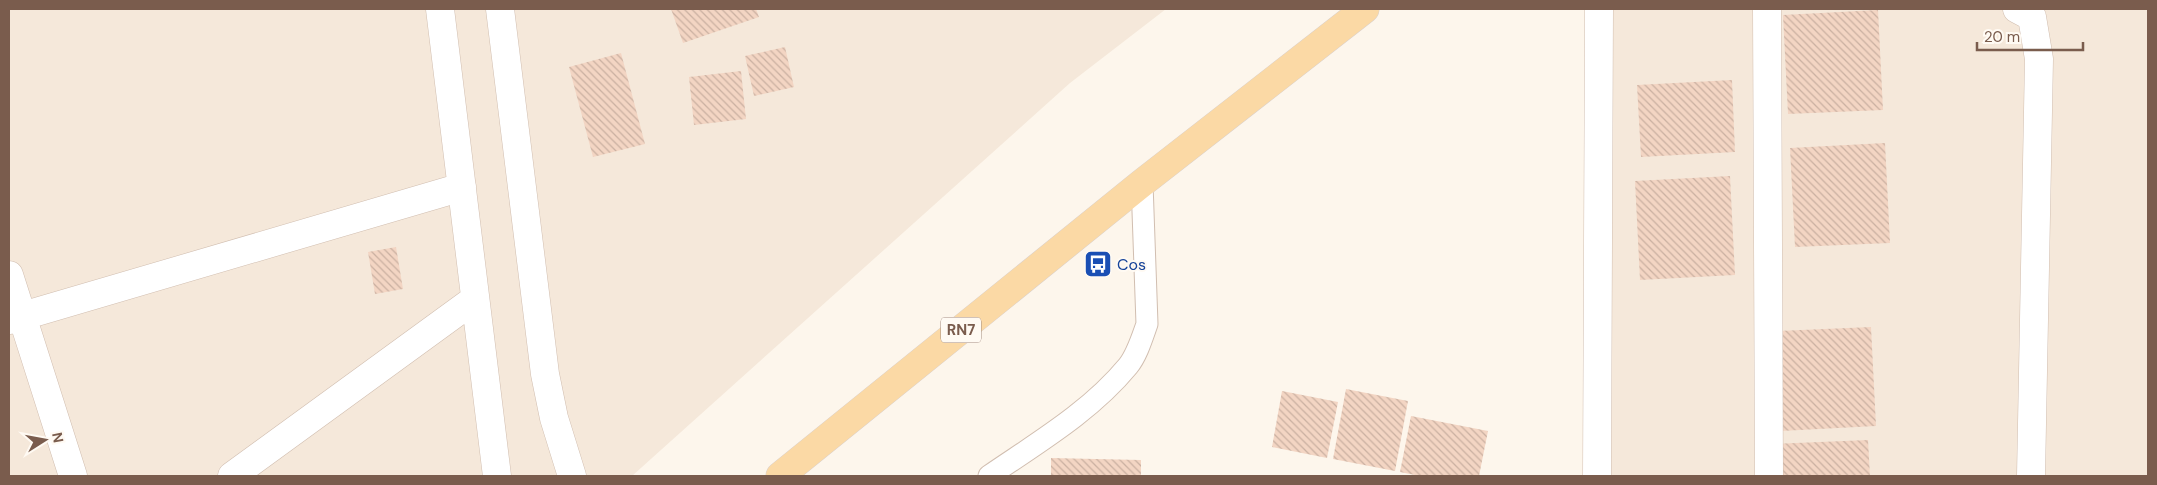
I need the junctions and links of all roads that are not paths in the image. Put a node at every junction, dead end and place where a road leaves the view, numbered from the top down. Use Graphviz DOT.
graph roads {
  1 [pos="440,9"];
  2 [pos="500,9"];
  3 [pos="1365,9"];
  4 [pos="1599,9"];
  5 [pos="1767,9"];
  6 [pos="2018,9"];
  7 [pos="1142,183"];
  8 [pos="462,187"];
  9 [pos="9,275"];
  10 [pos="475,299"];
  11 [pos="15,318"];
  12 [pos="73,476"];
  13 [pos="232,476"];
  14 [pos="497,476"];
  15 [pos="572,476"];
  16 [pos="780,476"];
  17 [pos="989,476"];
  18 [pos="1596,476"];
  19 [pos="1768,476"];
  20 [pos="2031,476"];
  1 -- 8 [label="street"];
  2 -- 15 [label="street"];
  3 -- 7 [label="main road, RN7"];
  4 -- 18 [label="street"];
  5 -- 19 [label="street"];
  6 -- 20 [label="street"];
  7 -- 16 [label="main road, RN7"];
  7 -- 17 [label="lane"];
  8 -- 10 [label="street"];
  8 -- 11 [label="street"];
  9 -- 11 [label="street"];
  10 -- 13 [label="street"];
  10 -- 14 [label="street"];
  11 -- 12 [label="street"];
}
